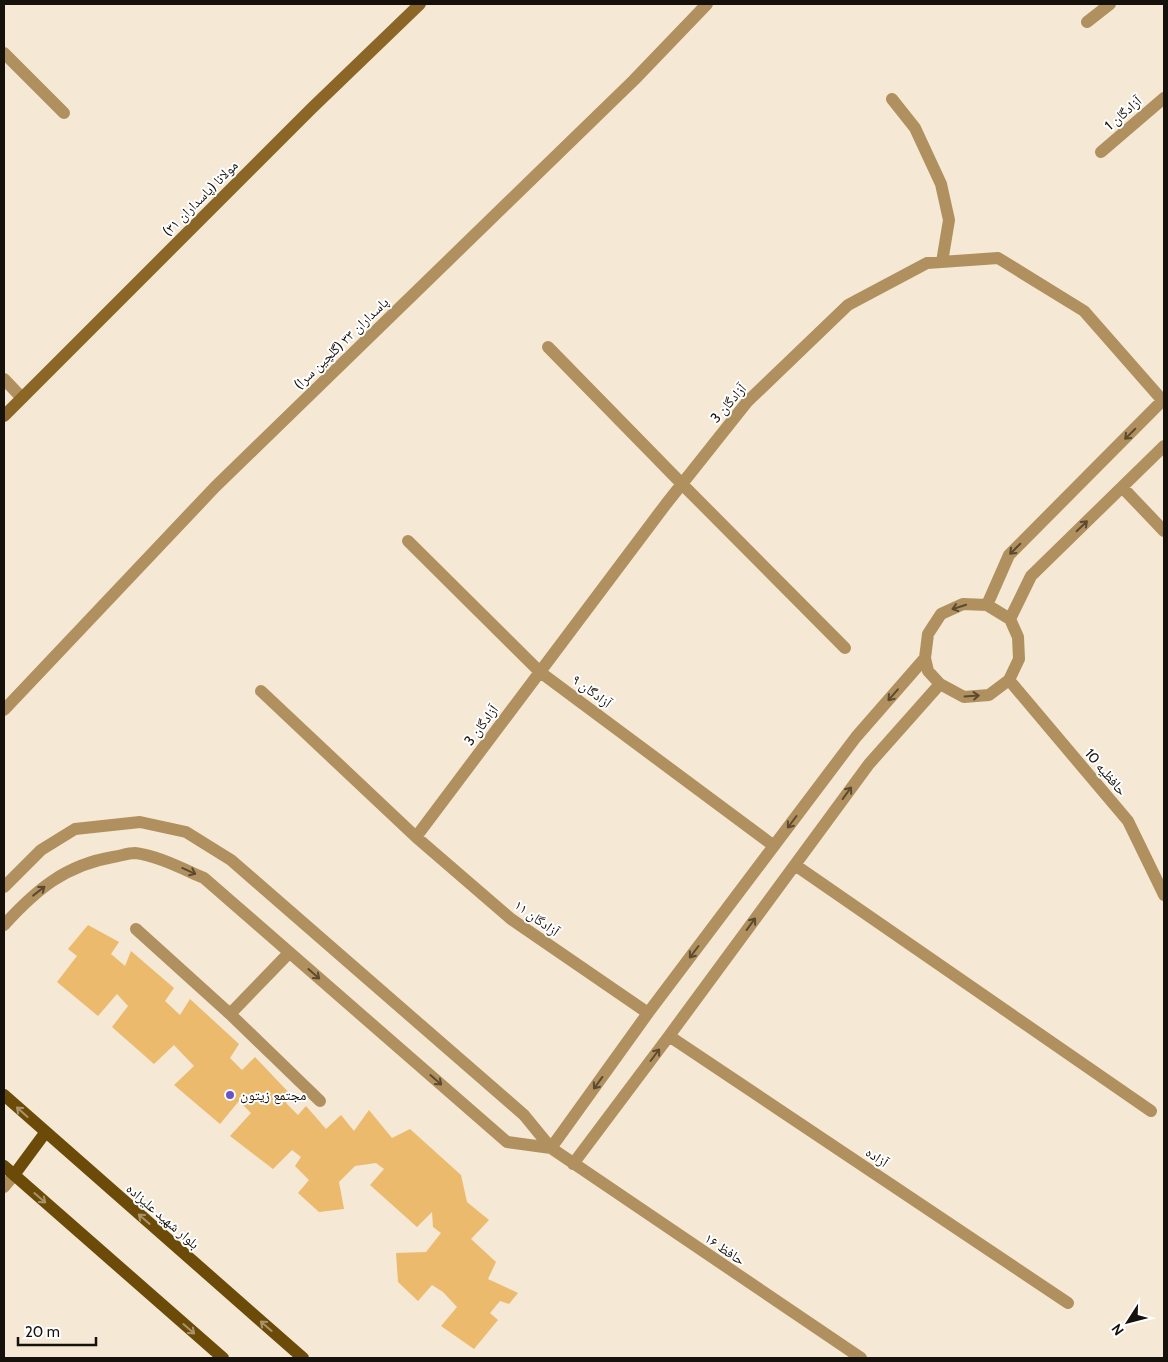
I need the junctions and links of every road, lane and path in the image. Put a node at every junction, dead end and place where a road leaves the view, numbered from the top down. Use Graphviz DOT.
graph roads {
  1 [pos="420,4"];
  2 [pos="707,4"];
  3 [pos="1110,4"];
  4 [pos="1087,22"];
  5 [pos="4,53"];
  6 [pos="1164,98"];
  7 [pos="892,99"];
  8 [pos="64,113"];
  9 [pos="1101,152"];
  10 [pos="942,262"];
  11 [pos="548,347"];
  12 [pos="4,379"];
  13 [pos="22,398"];
  14 [pos="1164,400"];
  15 [pos="4,416"];
  16 [pos="1164,446"];
  17 [pos="682,484"];
  18 [pos="1122,487"];
  19 [pos="1164,531"];
  20 [pos="408,541"];
  21 [pos="987,605"];
  22 [pos="1010,618"];
  23 [pos="845,648"];
  24 [pos="925,658"];
  25 [pos="540,672"];
  26 [pos="1009,680"];
  27 [pos="940,684"];
  28 [pos="261,691"];
  29 [pos="4,710"];
  30 [pos="416,837"];
  31 [pos="774,846"];
  32 [pos="795,864"];
  33 [pos="4,887"];
  34 [pos="1164,894"];
  35 [pos="4,925"];
  36 [pos="136,929"];
  37 [pos="290,952"];
  38 [pos="648,1013"];
  39 [pos="230,1014"];
  40 [pos="670,1036"];
  41 [pos="4,1095"];
  42 [pos="320,1101"];
  43 [pos="1151,1111"];
  44 [pos="46,1133"];
  45 [pos="551,1148"];
  46 [pos="573,1164"];
  47 [pos="4,1166"];
  48 [pos="14,1175"];
  49 [pos="4,1187"];
  50 [pos="1068,1303"];
  51 [pos="223,1358"];
  52 [pos="303,1358"];
  53 [pos="861,1358"];
  1 -- 13 [label="street, مولانا (پاسداران ۳۱)"];
  2 -- 29 [label="street, پاسداران ۳۳ (گلچین سرا)"];
  3 -- 4 [label="street"];
  5 -- 8 [label="street"];
  6 -- 9 [label="street, آزادگان 1"];
  7 -- 10 [label="street"];
  10 -- 14 [label="street, آزادگان 3"];
  10 -- 17 [label="street, آزادگان 3"];
  11 -- 17 [label="street"];
  12 -- 13 [label="street"];
  13 -- 15 [label="street, مولانا (پاسداران ۳۱)"];
  14 -- 21 [label="street, one-way"];
  16 -- 18 [label="street"];
  17 -- 23 [label="street"];
  17 -- 25 [label="street, آزادگان 3"];
  18 -- 19 [label="street"];
  22 -- 18 [label="street, one-way"];
  20 -- 25 [label="street, آزادگان ۹"];
  21 -- 22 [label="street"];
  21 -- 24 [label="street, one-way"];
  22 -- 26 [label="street"];
  24 -- 27 [label="street"];
  24 -- 31 [label="street, one-way"];
  25 -- 30 [label="street, آزادگان 3"];
  25 -- 31 [label="street, آزادگان ۹"];
  27 -- 26 [label="street, one-way"];
  26 -- 34 [label="street, حافظیه 10"];
  32 -- 27 [label="street, one-way"];
  28 -- 30 [label="street, آزادگان ۱۱"];
  30 -- 38 [label="street, آزادگان ۱۱"];
  31 -- 38 [label="street, one-way"];
  40 -- 32 [label="street, one-way"];
  32 -- 43 [label="street"];
  33 -- 45 [label="street"];
  35 -- 37 [label="street, one-way"];
  36 -- 39 [label="street"];
  37 -- 39 [label="street"];
  37 -- 45 [label="street, one-way"];
  38 -- 45 [label="street, one-way"];
  39 -- 42 [label="street"];
  46 -- 40 [label="street, one-way"];
  40 -- 50 [label="street, آزاده"];
  44 -- 41 [label="main road, بلوار شهید علیزاده, one-way"];
  44 -- 48 [label="main road"];
  52 -- 44 [label="main road, بلوار شهید علیزاده, one-way"];
  45 -- 46 [label="street, حافظ ۱۶"];
  46 -- 53 [label="street, حافظ ۱۶"];
  47 -- 48 [label="main road"];
  48 -- 49 [label="street"];
  48 -- 51 [label="main road, one-way"];
}
